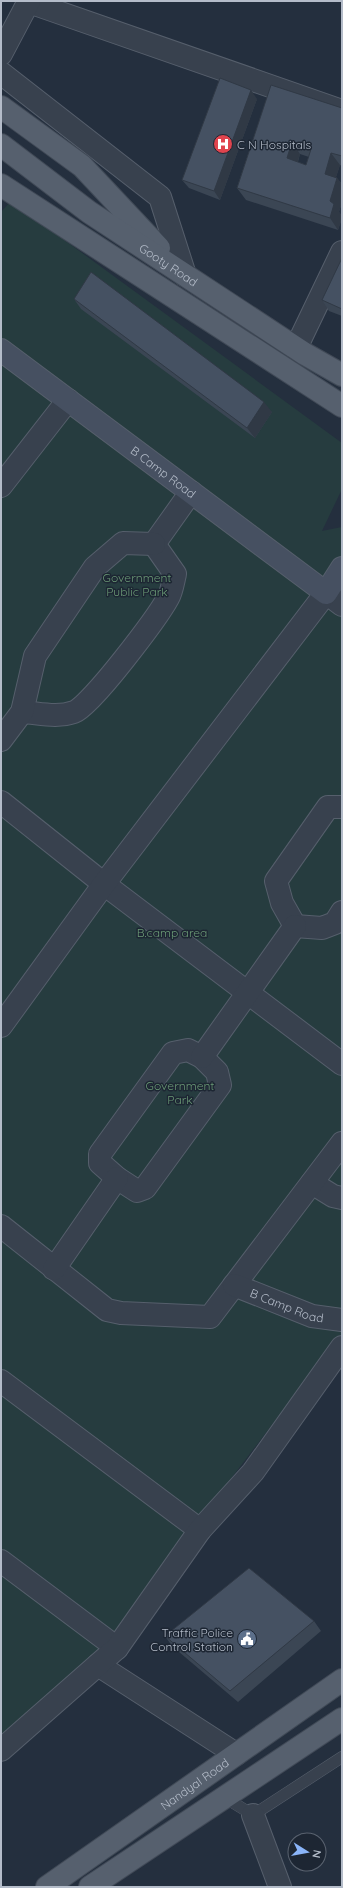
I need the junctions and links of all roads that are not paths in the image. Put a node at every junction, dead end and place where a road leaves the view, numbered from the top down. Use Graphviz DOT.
graph roads {
  1 [pos="29,1"];
  2 [pos="1,54"];
  3 [pos="1,73"];
  4 [pos="1,107"];
  5 [pos="342,111"];
  6 [pos="1,146"];
  7 [pos="1,185"];
  8 [pos="342,252"];
  9 [pos="185,275"];
  10 [pos="296,348"];
  11 [pos="1,350"];
  12 [pos="342,375"];
  13 [pos="68,400"];
  14 [pos="342,406"];
  15 [pos="1,486"];
  16 [pos="191,492"];
  17 [pos="154,544"];
  18 [pos="342,568"];
  19 [pos="334,599"];
  20 [pos="22,712"];
  21 [pos="1,740"];
  22 [pos="1,802"];
  23 [pos="342,807"];
  24 [pos="104,884"];
  25 [pos="342,912"];
  26 [pos="295,926"];
  27 [pos="248,992"];
  28 [pos="1,1026"];
  29 [pos="202,1057"];
  30 [pos="342,1064"];
  31 [pos="342,1143"];
  32 [pos="117,1178"];
  33 [pos="312,1183"];
  34 [pos="342,1198"];
  35 [pos="1,1226"];
  36 [pos="54,1269"];
  37 [pos="234,1286"];
  38 [pos="342,1320"];
  39 [pos="342,1347"];
  40 [pos="1,1381"];
  41 [pos="200,1530"];
  42 [pos="1,1561"];
  43 [pos="116,1648"];
  44 [pos="98,1665"];
  45 [pos="342,1680"];
  46 [pos="342,1719"];
  47 [pos="1,1750"];
  48 [pos="236,1754"];
  49 [pos="342,1757"];
  50 [pos="224,1797"];
  51 [pos="252,1815"];
  52 [pos="48,1887"];
  53 [pos="90,1887"];
  54 [pos="280,1887"];
  1 -- 2 [label="street"];
  1 -- 5 [label="street"];
  3 -- 9 [label="street"];
  4 -- 9 [label="main road"];
  6 -- 9 [label="main road, Gooty Road"];
  7 -- 14 [label="main road, Gooty Road"];
  8 -- 10 [label="street"];
  9 -- 10 [label="main road, Gooty Road"];
  10 -- 12 [label="main road, Gooty Road"];
  11 -- 13 [label="main road, B Camp Road"];
  13 -- 15 [label="street"];
  13 -- 16 [label="main road, B Camp Road"];
  16 -- 17 [label="street"];
  16 -- 19 [label="main road, B Camp Road"];
  17 -- 20 [label="street"];
  17 -- 20 [label="street"];
  18 -- 19 [label="main road"];
  19 -- 24 [label="street"];
  20 -- 21 [label="street"];
  22 -- 24 [label="street"];
  23 -- 26 [label="street"];
  24 -- 27 [label="street"];
  24 -- 28 [label="street"];
  25 -- 26 [label="street"];
  26 -- 27 [label="street"];
  27 -- 29 [label="street"];
  27 -- 30 [label="street"];
  29 -- 32 [label="street"];
  29 -- 32 [label="street"];
  31 -- 33 [label="street"];
  32 -- 36 [label="street"];
  33 -- 34 [label="street"];
  33 -- 37 [label="street"];
  35 -- 36 [label="street"];
  36 -- 37 [label="street"];
  37 -- 38 [label="street, B Camp Road"];
  39 -- 41 [label="street"];
  40 -- 41 [label="street"];
  41 -- 43 [label="street"];
  42 -- 43 [label="street"];
  43 -- 44 [label="street"];
  44 -- 47 [label="street"];
  44 -- 48 [label="street"];
  45 -- 48 [label="main road, Nandyal Road"];
  46 -- 50 [label="main road"];
  48 -- 52 [label="main road, Nandyal Road"];
  49 -- 51 [label="lane"];
  50 -- 51 [label="lane"];
  50 -- 53 [label="main road"];
  51 -- 54 [label="street"];
}
